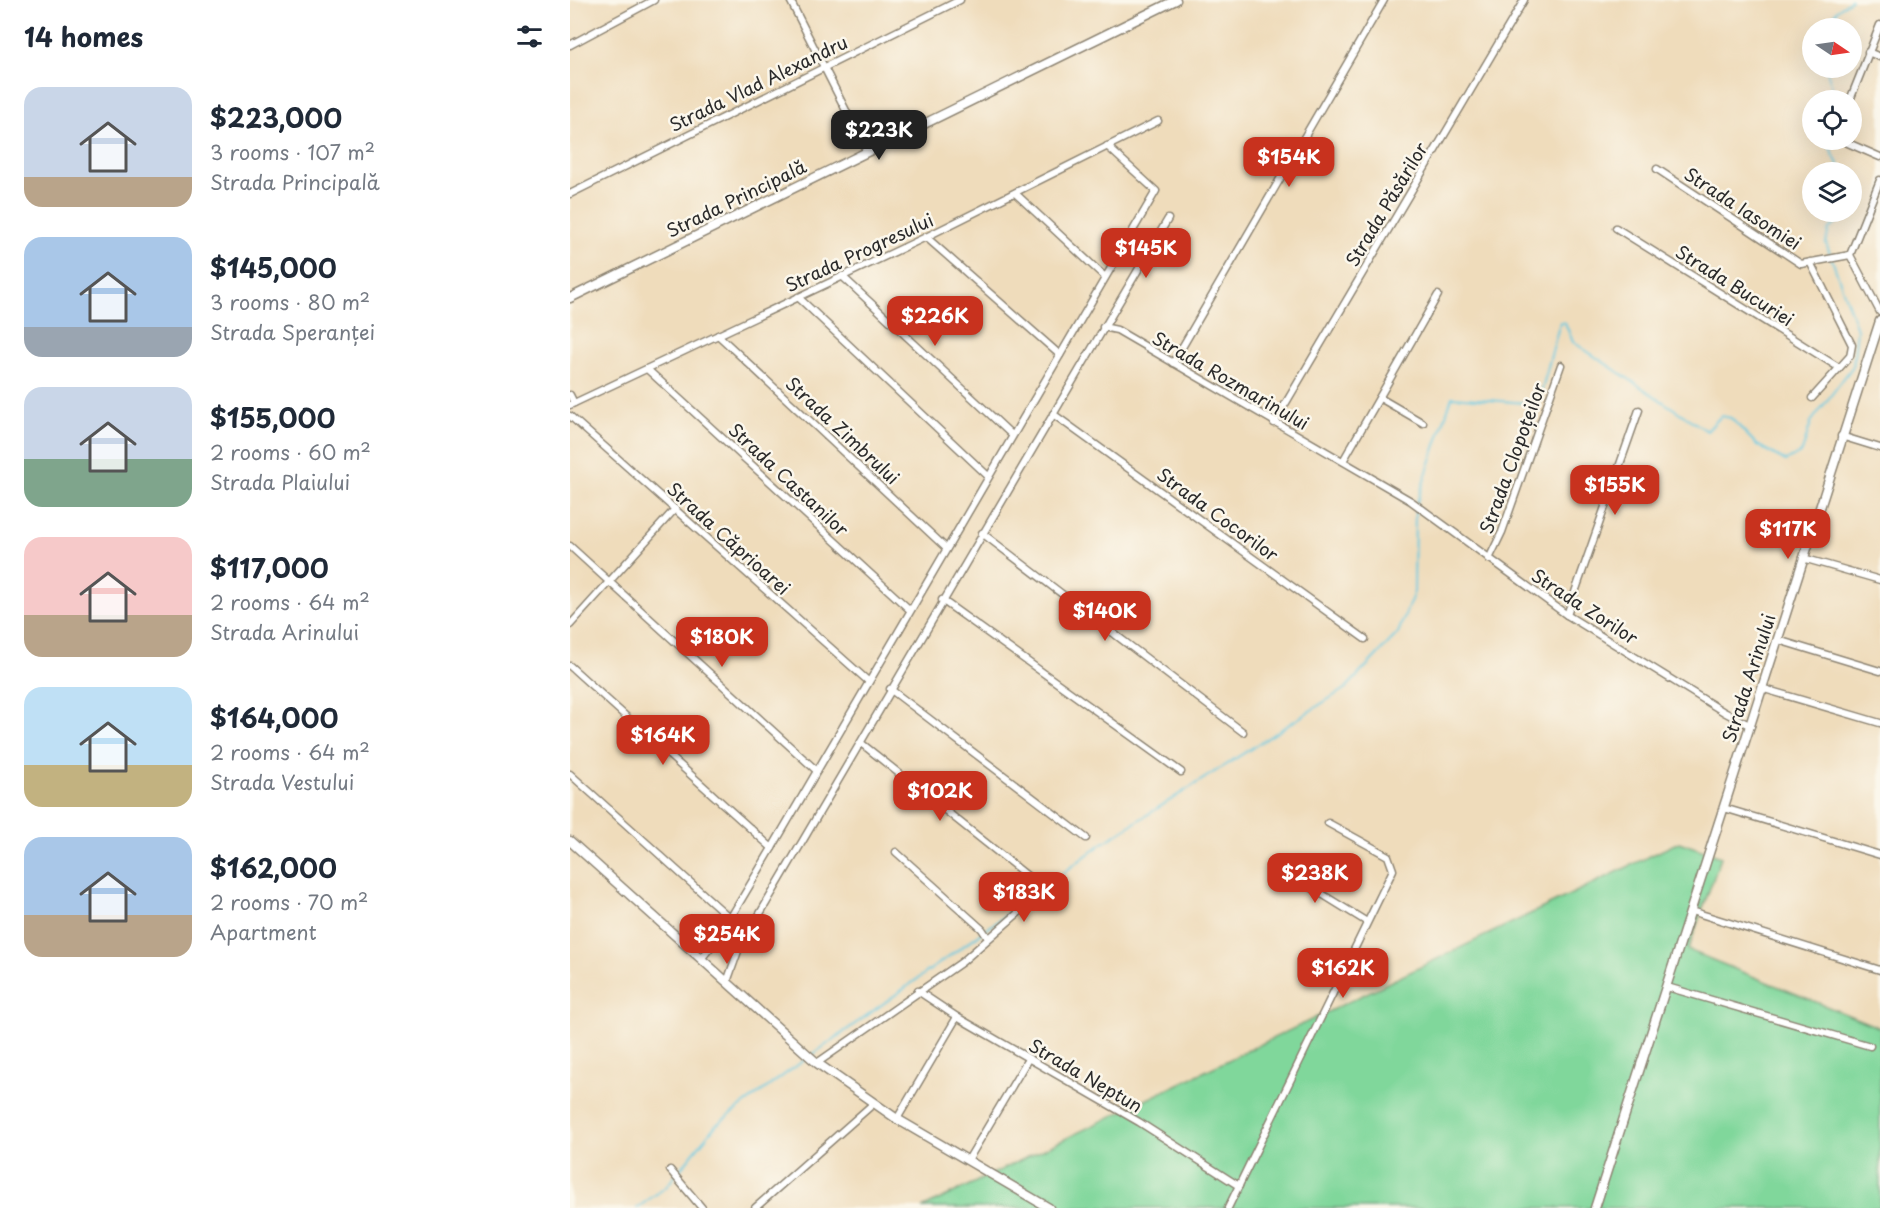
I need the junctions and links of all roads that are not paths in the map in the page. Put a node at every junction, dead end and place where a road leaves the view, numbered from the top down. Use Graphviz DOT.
graph roads {
  1 [pos="654,0"];
  2 [pos="790,0"];
  3 [pos="960,0"];
  4 [pos="1176,0"];
  5 [pos="1384,0"];
  6 [pos="1524,0"];
  7 [pos="1880,25"];
  8 [pos="570,45"];
  9 [pos="1868,52"];
  10 [pos="1880,57"];
  11 [pos="825,67"];
  12 [pos="1854,90"];
  13 [pos="1158,121"];
  14 [pos="1107,146"];
  15 [pos="1862,149"];
  16 [pos="867,152"];
  17 [pos="1880,157"];
  18 [pos="1657,169"];
  19 [pos="1880,180"];
  20 [pos="1015,193"];
  21 [pos="570,194"];
  22 [pos="1168,219"];
  23 [pos="1616,228"];
  24 [pos="926,237"];
  25 [pos="1850,255"];
  26 [pos="1810,262"];
  27 [pos="842,276"];
  28 [pos="1105,277"];
  29 [pos="1438,295"];
  30 [pos="798,297"];
  31 [pos="570,298"];
  32 [pos="1880,312"];
  33 [pos="1880,321"];
  34 [pos="1103,327"];
  35 [pos="718,335"];
  36 [pos="1060,355"];
  37 [pos="1173,363"];
  38 [pos="1561,365"];
  39 [pos="1838,367"];
  40 [pos="647,369"];
  41 [pos="570,395"];
  42 [pos="1380,398"];
  43 [pos="1812,398"];
  44 [pos="572,404"];
  45 [pos="1639,410"];
  46 [pos="1053,414"];
  47 [pos="570,416"];
  48 [pos="1274,423"];
  49 [pos="1423,423"];
  50 [pos="1012,435"];
  51 [pos="1841,436"];
  52 [pos="1880,448"];
  53 [pos="1343,461"];
  54 [pos="988,476"];
  55 [pos="1411,501"];
  56 [pos="675,509"];
  57 [pos="982,533"];
  58 [pos="570,546"];
  59 [pos="946,548"];
  60 [pos="1803,558"];
  61 [pos="1489,560"];
  62 [pos="1880,580"];
  63 [pos="611,583"];
  64 [pos="942,600"];
  65 [pos="910,610"];
  66 [pos="1567,615"];
  67 [pos="570,625"];
  68 [pos="1365,639"];
  69 [pos="1778,640"];
  70 [pos="570,666"];
  71 [pos="1880,670"];
  72 [pos="868,681"];
  73 [pos="1761,688"];
  74 [pos="890,689"];
  75 [pos="1880,723"];
  76 [pos="1751,726"];
  77 [pos="1243,732"];
  78 [pos="861,743"];
  79 [pos="817,771"];
  80 [pos="1181,772"];
  81 [pos="570,774"];
  82 [pos="1724,808"];
  83 [pos="1328,823"];
  84 [pos="1086,838"];
  85 [pos="570,842"];
  86 [pos="772,848"];
  87 [pos="896,852"];
  88 [pos="1880,855"];
  89 [pos="1275,865"];
  90 [pos="1691,911"];
  91 [pos="730,918"];
  92 [pos="1367,922"];
  93 [pos="988,938"];
  94 [pos="701,959"];
  95 [pos="1880,970"];
  96 [pos="727,982"];
  97 [pos="1667,987"];
  98 [pos="918,991"];
  99 [pos="957,1017"];
  100 [pos="1870,1046"];
  101 [pos="1028,1059"];
  102 [pos="818,1064"];
  103 [pos="873,1104"];
  104 [pos="897,1119"];
  105 [pos="968,1160"];
  106 [pos="670,1170"];
  107 [pos="1239,1186"];
  108 [pos="702,1208"];
  109 [pos="755,1208"];
  110 [pos="1049,1208"];
  111 [pos="1228,1208"];
  112 [pos="1595,1208"];
  1 -- 8 [label="street"];
  2 -- 11 [label="street"];
  3 -- 11 [label="street, Strada Vlad Alexandru"];
  4 -- 16 [label="street, Strada Principală"];
  5 -- 37 [label="street"];
  6 -- 48 [label="street, Strada Păsărilor"];
  7 -- 9 [label="street"];
  9 -- 10 [label="street"];
  9 -- 12 [label="street"];
  11 -- 16 [label="street"];
  11 -- 21 [label="street, Strada Vlad Alexandru"];
  13 -- 14 [label="street, Strada Progresului"];
  14 -- 20 [label="street, Strada Progresului"];
  14 -- 28 [label="street"];
  15 -- 17 [label="street"];
  16 -- 31 [label="street, Strada Principală"];
  18 -- 26 [label="street, Strada Iasomiei"];
  19 -- 25 [label="street"];
  20 -- 24 [label="street, Strada Progresului"];
  20 -- 28 [label="street"];
  22 -- 34 [label="street"];
  23 -- 39 [label="street, Strada Bucuriei"];
  24 -- 27 [label="street, Strada Progresului"];
  24 -- 36 [label="street"];
  25 -- 26 [label="street, Strada Iasomiei"];
  25 -- 32 [label="street"];
  26 -- 39 [label="street"];
  27 -- 30 [label="street, Strada Progresului"];
  27 -- 50 [label="street"];
  28 -- 36 [label="street"];
  29 -- 42 [label="street"];
  30 -- 35 [label="street, Strada Progresului"];
  30 -- 54 [label="street"];
  33 -- 51 [label="street, Strada Arinului"];
  34 -- 37 [label="street, Strada Rozmarinului"];
  34 -- 46 [label="street"];
  35 -- 40 [label="street, Strada Progresului"];
  35 -- 59 [label="street, Strada Zimbrului"];
  36 -- 50 [label="street"];
  37 -- 48 [label="street, Strada Rozmarinului"];
  38 -- 61 [label="street, Strada Clopoțeilor"];
  39 -- 43 [label="street"];
  40 -- 44 [label="street, Strada Progresului"];
  40 -- 65 [label="street, Strada Castanilor"];
  41 -- 44 [label="street"];
  42 -- 49 [label="street"];
  42 -- 53 [label="street"];
  45 -- 66 [label="street"];
  46 -- 57 [label="street"];
  46 -- 68 [label="street, Strada Cocorilor"];
  47 -- 56 [label="street, Strada Căprioarei"];
  48 -- 53 [label="street, Strada Rozmarinului"];
  50 -- 54 [label="street"];
  51 -- 52 [label="street"];
  51 -- 60 [label="street, Strada Arinului"];
  53 -- 55 [label="street, Strada Rozmarinului"];
  54 -- 59 [label="street"];
  55 -- 61 [label="street, Strada Zorilor"];
  56 -- 63 [label="street"];
  56 -- 72 [label="street, Strada Căprioarei"];
  57 -- 64 [label="street"];
  57 -- 77 [label="street"];
  58 -- 63 [label="street"];
  59 -- 65 [label="street"];
  60 -- 62 [label="street"];
  60 -- 69 [label="street, Strada Arinului"];
  61 -- 66 [label="street, Strada Zorilor"];
  63 -- 67 [label="street"];
  63 -- 79 [label="street"];
  64 -- 74 [label="street"];
  64 -- 80 [label="street"];
  65 -- 72 [label="street"];
  66 -- 76 [label="street, Strada Zorilor"];
  69 -- 71 [label="street"];
  69 -- 73 [label="street, Strada Arinului"];
  70 -- 86 [label="street"];
  72 -- 79 [label="street"];
  73 -- 75 [label="street"];
  73 -- 76 [label="street, Strada Arinului"];
  74 -- 78 [label="street"];
  74 -- 84 [label="street"];
  76 -- 82 [label="street, Strada Arinului"];
  78 -- 93 [label="street"];
  78 -- 96 [label="street"];
  79 -- 86 [label="street"];
  81 -- 91 [label="street"];
  82 -- 88 [label="street"];
  82 -- 90 [label="street, Strada Arinului"];
  83 -- 92 [label="street"];
  85 -- 94 [label="street"];
  86 -- 91 [label="street"];
  87 -- 93 [label="street"];
  89 -- 92 [label="street"];
  90 -- 95 [label="street"];
  90 -- 97 [label="street, Strada Arinului"];
  91 -- 94 [label="street"];
  92 -- 107 [label="street"];
  93 -- 98 [label="street"];
  94 -- 96 [label="street"];
  96 -- 102 [label="street"];
  97 -- 100 [label="street"];
  97 -- 112 [label="street, Strada Arinului"];
  98 -- 99 [label="street, Strada Neptun"];
  98 -- 102 [label="street"];
  99 -- 101 [label="street, Strada Neptun"];
  99 -- 104 [label="street"];
  101 -- 105 [label="street"];
  101 -- 107 [label="street, Strada Neptun"];
  102 -- 103 [label="street"];
  103 -- 104 [label="street"];
  103 -- 109 [label="street"];
  104 -- 105 [label="street"];
  105 -- 110 [label="street"];
  106 -- 108 [label="street"];
  107 -- 111 [label="street"];
}
